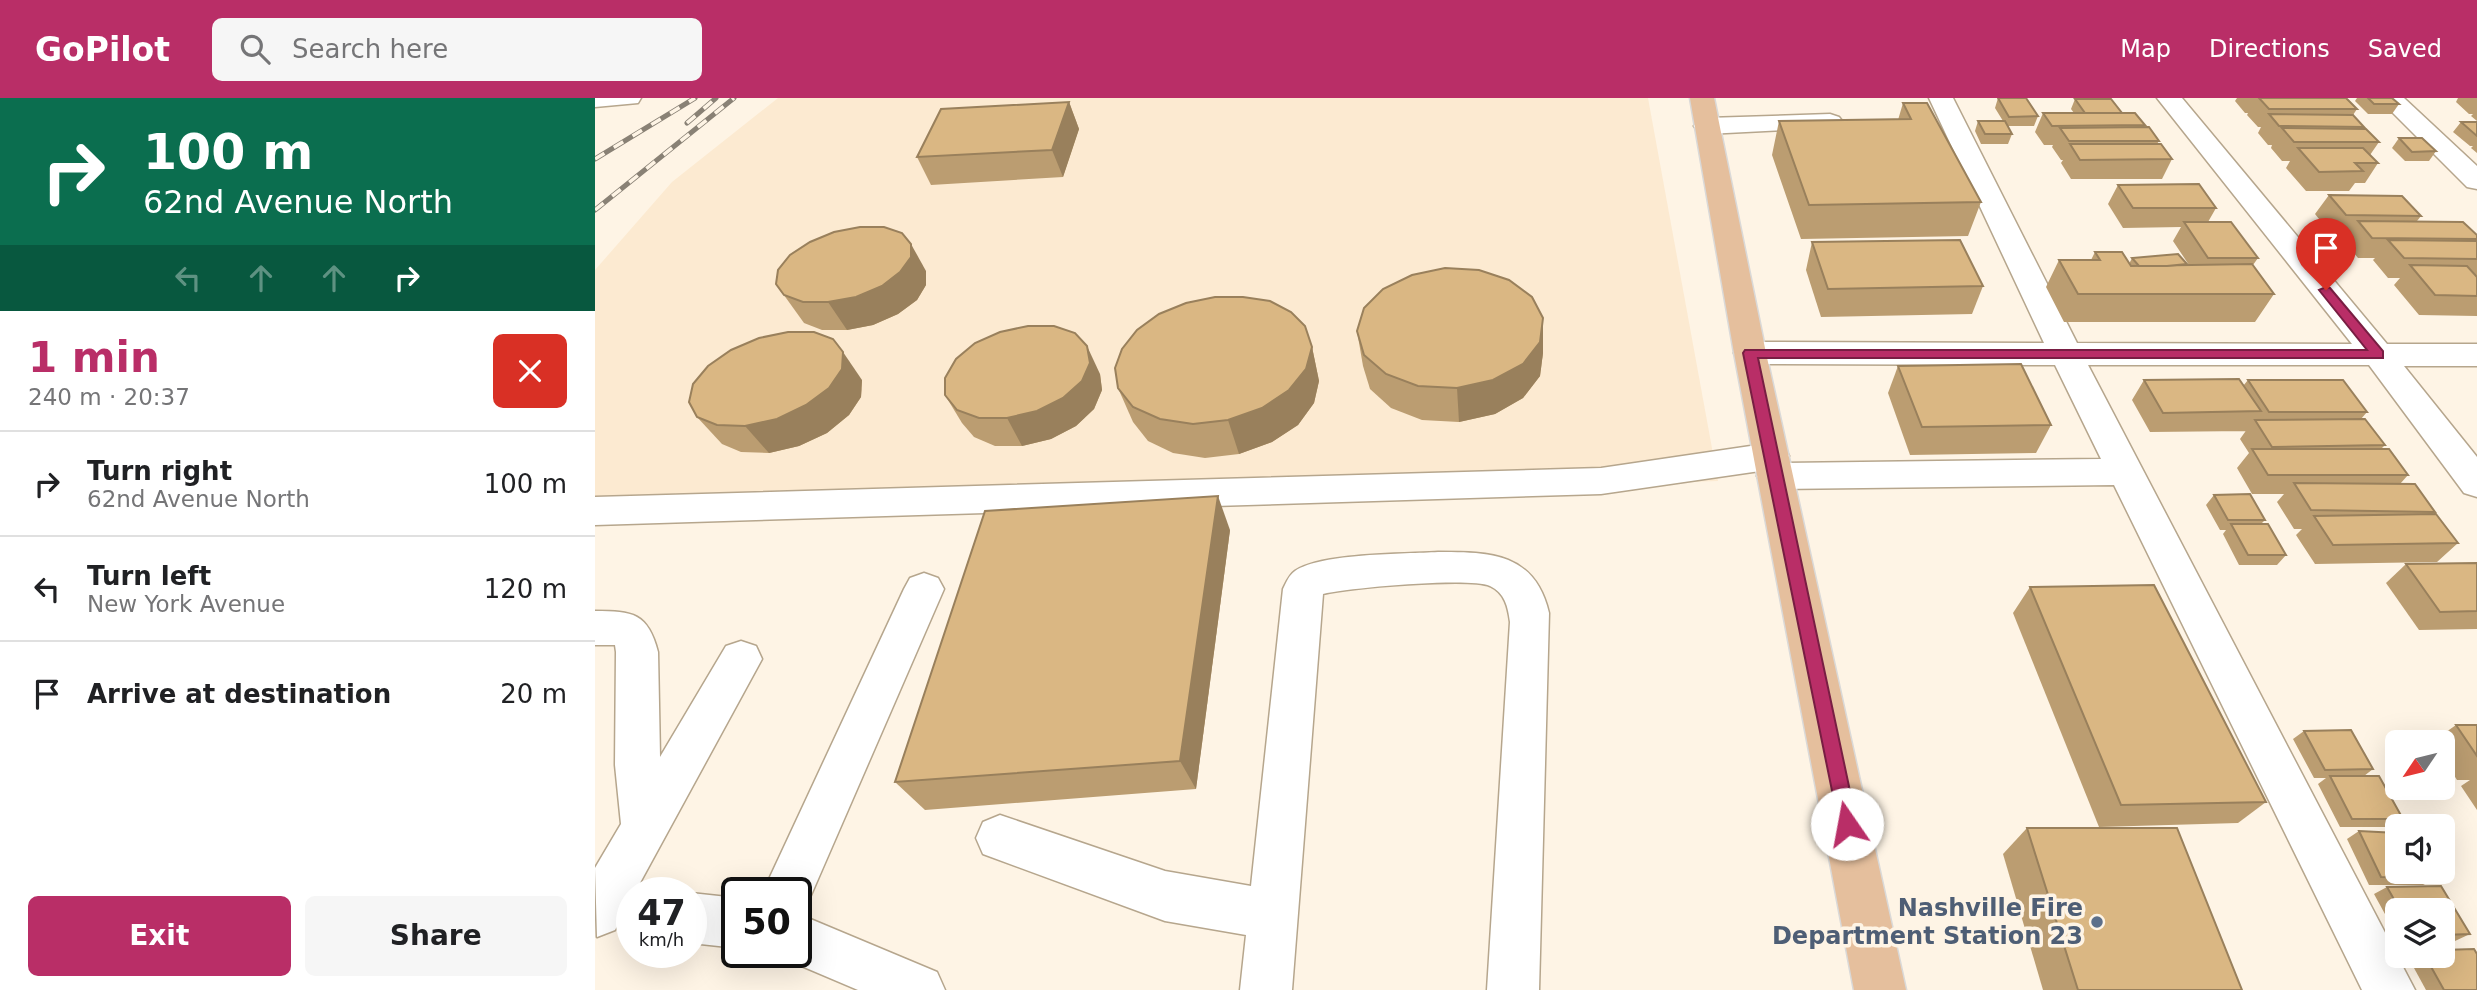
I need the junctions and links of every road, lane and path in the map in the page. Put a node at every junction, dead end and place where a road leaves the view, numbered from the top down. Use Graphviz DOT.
graph roads {
  1 [pos="629,98"];
  2 [pos="2169,98"];
  3 [pos="2390,98"];
  4 [pos="595,100"];
  5 [pos="1704,112"];
  6 [pos="1939,112"];
  7 [pos="1856,121"];
  8 [pos="2477,181"];
  9 [pos="2064,352"];
  10 [pos="1750,353"];
  11 [pos="2378,355"];
  12 [pos="2477,355"];
  13 [pos="1773,466"];
  14 [pos="2126,472"];
  15 [pos="2477,483"];
  16 [pos="595,511"];
  17 [pos="924,589"];
  18 [pos="595,628"];
  19 [pos="741,659"];
  20 [pos="645,828"];
  21 [pos="1000,838"];
  22 [pos="795,877"];
  23 [pos="608,912"];
  24 [pos="1272,915"];
  25 [pos="812,945"];
  26 [pos="919,990"];
  27 [pos="1266,990"];
  28 [pos="1513,990"];
  29 [pos="1879,990"];
  30 [pos="2389,990"];
  1 -- 4 [label="street"];
  2 -- 11 [label="street"];
  3 -- 8 [label="street"];
  5 -- 7 [label="street"];
  5 -- 10 [label="main road"];
  6 -- 9 [label="street"];
  9 -- 10 [label="street"];
  9 -- 11 [label="street"];
  9 -- 14 [label="street"];
  10 -- 13 [label="main road"];
  11 -- 12 [label="street"];
  11 -- 15 [label="street"];
  13 -- 14 [label="street"];
  13 -- 16 [label="street"];
  13 -- 29 [label="main road"];
  14 -- 30 [label="street"];
  17 -- 22 [label="street"];
  18 -- 20 [label="street"];
  19 -- 20 [label="street"];
  20 -- 23 [label="street"];
  21 -- 24 [label="street"];
  24 -- 27 [label="street"];
  24 -- 28 [label="street"];
  25 -- 26 [label="street"];
}
